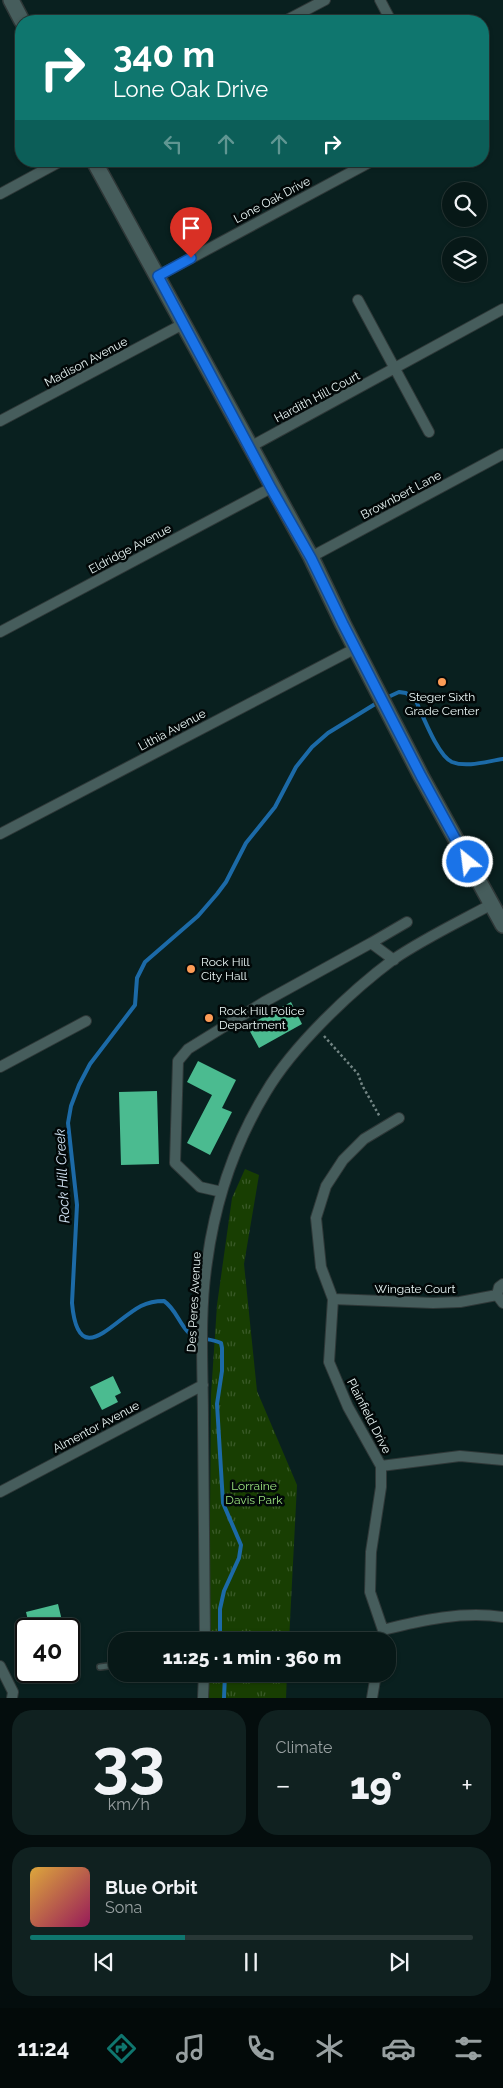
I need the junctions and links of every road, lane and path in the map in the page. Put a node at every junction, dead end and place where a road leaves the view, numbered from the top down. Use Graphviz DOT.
graph roads {
  1 [pos="10,0"];
  2 [pos="325,0"];
  3 [pos="380,0"];
  4 [pos="19,15"];
  5 [pos="296,15"];
  6 [pos="388,15"];
  7 [pos="50,167"];
  8 [pos="97,167"];
  9 [pos="361,167"];
  10 [pos="0,194"];
  11 [pos="158,276"];
  12 [pos="358,300"];
  13 [pos="503,309"];
  14 [pos="183,324"];
  15 [pos="396,369"];
  16 [pos="0,421"];
  17 [pos="429,432"];
  18 [pos="250,448"];
  19 [pos="503,454"];
  20 [pos="271,488"];
  21 [pos="311,558"];
  22 [pos="0,632"];
  23 [pos="356,648"];
  24 [pos="0,834"];
  25 [pos="492,904"];
  26 [pos="407,922"];
  27 [pos="503,925"];
  28 [pos="371,943"];
  29 [pos="394,960"];
  30 [pos="86,1021"];
  31 [pos="316,1029"];
  32 [pos="0,1066"];
  33 [pos="399,1118"];
  34 [pos="385,1127"];
  35 [pos="222,1192"];
  36 [pos="503,1284"];
  37 [pos="333,1299"];
  38 [pos="500,1299"];
  39 [pos="203,1385"];
  40 [pos="503,1460"];
  41 [pos="381,1466"];
  42 [pos="0,1492"];
  43 [pos="503,1617"];
  44 [pos="383,1630"];
  45 [pos="205,1632"];
  46 [pos="0,1666"];
  47 [pos="108,1666"];
  48 [pos="100,1667"];
  49 [pos="204,1682"];
  50 [pos="375,1682"];
  51 [pos="12,1698"];
  52 [pos="203,1698"];
  53 [pos="372,1698"];
  1 -- 4 [label="street"];
  2 -- 5 [label="street"];
  3 -- 6 [label="street"];
  7 -- 10 [label="street"];
  8 -- 11 [label="street"];
  9 -- 11 [label="street, Lone Oak Drive"];
  11 -- 14 [label="street"];
  12 -- 15 [label="street"];
  13 -- 15 [label="street, Hardith Hill Court"];
  14 -- 16 [label="street, Madison Avenue"];
  14 -- 18 [label="street"];
  15 -- 17 [label="street"];
  15 -- 18 [label="street, Hardith Hill Court"];
  18 -- 20 [label="street"];
  19 -- 21 [label="street, Brownbert Lane"];
  20 -- 21 [label="street"];
  20 -- 22 [label="street, Eldridge Avenue"];
  21 -- 23 [label="street"];
  23 -- 24 [label="street, Lithia Avenue"];
  23 -- 25 [label="street"];
  25 -- 27 [label="street"];
  25 -- 29 [label="street, Des Peres Avenue"];
  26 -- 28 [label="street"];
  28 -- 29 [label="street"];
  28 -- 35 [label="street"];
  29 -- 31 [label="street, Des Peres Avenue"];
  30 -- 32 [label="street"];
  31 -- 34 [label="path"];
  31 -- 35 [label="street, Des Peres Avenue"];
  33 -- 34 [label="street, Plainfield Drive"];
  34 -- 37 [label="street, Plainfield Drive"];
  35 -- 39 [label="street, Des Peres Avenue"];
  36 -- 38 [label="street"];
  37 -- 38 [label="street, Wingate Court"];
  37 -- 41 [label="street, Plainfield Drive"];
  39 -- 42 [label="street, Almentor Avenue"];
  39 -- 45 [label="street, Des Peres Avenue"];
  40 -- 41 [label="street"];
  41 -- 44 [label="street, Plainfield Drive"];
  43 -- 44 [label="street"];
  46 -- 51 [label="street"];
  47 -- 48 [label="lane"];
  49 -- 52 [label="street"];
  50 -- 53 [label="street"];
}
